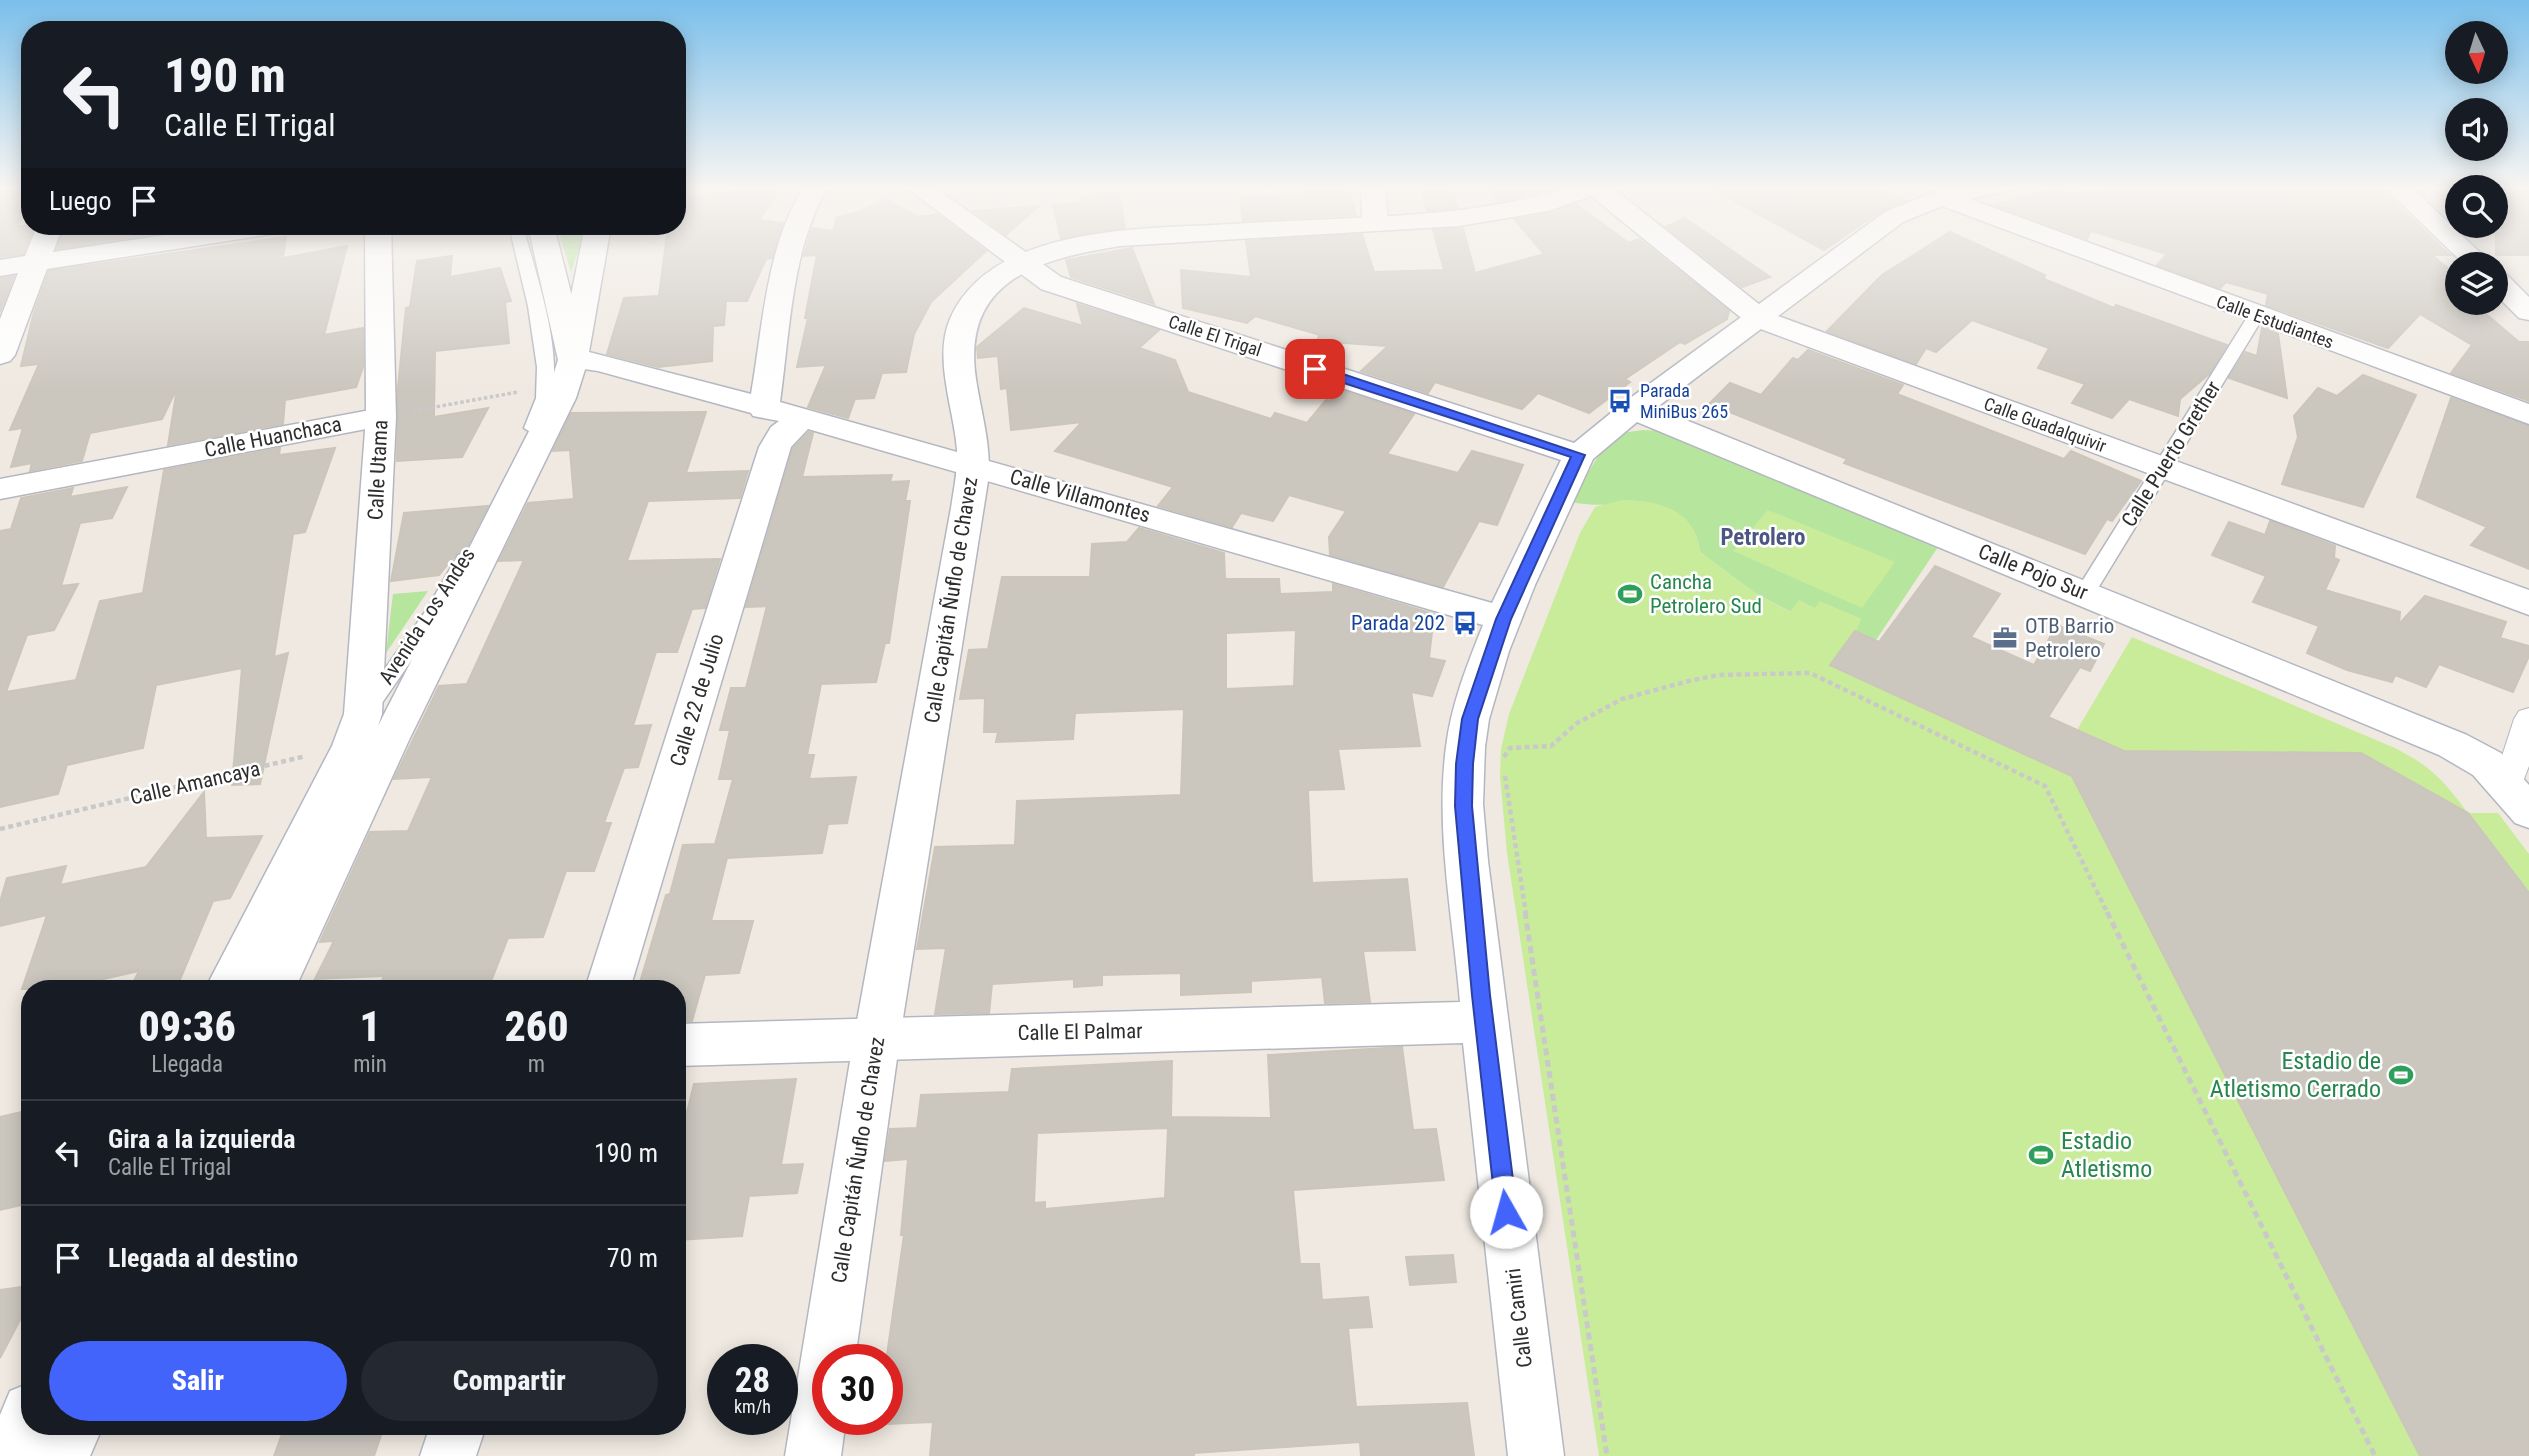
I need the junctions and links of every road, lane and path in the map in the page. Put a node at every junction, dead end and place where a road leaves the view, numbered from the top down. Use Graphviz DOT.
graph roads {
  1 [pos="40,253"];
  2 [pos="96,253"];
  3 [pos="378,253"];
  4 [pos="522,253"];
  5 [pos="547,253"];
  6 [pos="593,253"];
  7 [pos="790,253"];
  8 [pos="1011,253"];
  9 [pos="1050,253"];
  10 [pos="1679,253"];
  11 [pos="1847,253"];
  12 [pos="2090,253"];
  13 [pos="37,262"];
  14 [pos="1024,262"];
  15 [pos="0,268"];
  16 [pos="2508,292"];
  17 [pos="2529,312"];
  18 [pos="2256,316"];
  19 [pos="1760,319"];
  20 [pos="0,355"];
  21 [pos="573,360"];
  22 [pos="546,387"];
  23 [pos="764,410"];
  24 [pos="1633,410"];
  25 [pos="2529,415"];
  26 [pos="381,417"];
  27 [pos="800,419"];
  28 [pos="1579,455"];
  29 [pos="973,465"];
  30 [pos="2161,469"];
  31 [pos="0,489"];
  32 [pos="2085,593"];
  33 [pos="2529,603"];
  34 [pos="1503,619"];
  35 [pos="2529,719"];
  36 [pos="369,733"];
  37 [pos="2508,784"];
  38 [pos="2529,812"];
  39 [pos="0,829"];
  40 [pos="231,980"];
  41 [pos="275,980"];
  42 [pos="610,980"];
  43 [pos="1484,1022"];
  44 [pos="877,1037"];
  45 [pos="686,1045"];
  46 [pos="21,1432"];
  47 [pos="71,1435"];
  48 [pos="455,1435"];
  49 [pos="11,1456"];
  50 [pos="62,1456"];
  51 [pos="448,1456"];
  52 [pos="813,1456"];
  53 [pos="1536,1456"];
  54 [pos="1607,1456"];
  55 [pos="2375,1456"];
  1 -- 13 [label="street"];
  2 -- 13 [label="street"];
  3 -- 26 [label="street, Calle Utama"];
  4 -- 22 [label="lane, Avenida Los Andes"];
  5 -- 21 [label="street"];
  6 -- 21 [label="street, Avenida Los Andes"];
  7 -- 23 [label="street"];
  8 -- 14 [label="street, Calle El Trigal"];
  9 -- 14 [label="street, Calle Capitán Ñuflo de Chavez"];
  10 -- 19 [label="street, Calle Guadalquivir"];
  11 -- 19 [label="street, Calle Camiri"];
  12 -- 18 [label="street, Calle Estudiantes"];
  13 -- 15 [label="street"];
  13 -- 20 [label="street"];
  14 -- 28 [label="street, Calle El Trigal"];
  14 -- 29 [label="street, Calle Capitán Ñuflo de Chavez"];
  16 -- 17 [label="street"];
  18 -- 25 [label="street, Calle Estudiantes"];
  18 -- 30 [label="lane, Calle Puerto Grether"];
  19 -- 24 [label="street, Calle Camiri"];
  19 -- 30 [label="street, Calle Guadalquivir"];
  21 -- 23 [label="street, Calle Villamontes"];
  21 -- 36 [label="street, Avenida Los Andes"];
  22 -- 26 [label="path"];
  22 -- 36 [label="lane, Avenida Los Andes"];
  23 -- 27 [label="street, Calle Villamontes"];
  24 -- 28 [label="street, Calle Camiri"];
  24 -- 32 [label="street, Calle Pojo Sur"];
  26 -- 31 [label="street, Calle Huanchaca"];
  26 -- 36 [label="street, Calle Utama"];
  27 -- 29 [label="street, Calle Villamontes"];
  27 -- 42 [label="street, Calle 22 de Julio"];
  28 -- 34 [label="street, Calle Camiri"];
  29 -- 34 [label="street, Calle Villamontes"];
  29 -- 44 [label="street, Calle Capitán Ñuflo de Chavez"];
  30 -- 32 [label="lane, Calle Puerto Grether"];
  30 -- 33 [label="street, Calle Guadalquivir"];
  32 -- 37 [label="street, Calle Pojo Sur"];
  34 -- 43 [label="street, Calle Camiri"];
  35 -- 37 [label="street"];
  36 -- 39 [label="path, Calle Amancaya"];
  36 -- 40 [label="street, Avenida Los Andes"];
  36 -- 41 [label="street, Avenida Los Andes"];
  37 -- 38 [label="street, Calle Pojo Sur"];
  43 -- 44 [label="street, Calle El Palmar"];
  43 -- 53 [label="street, Calle Camiri"];
  44 -- 45 [label="street, Calle El Palmar"];
  44 -- 52 [label="street, Calle Capitán Ñuflo de Chavez"];
  46 -- 49 [label="street"];
  47 -- 50 [label="street"];
  48 -- 51 [label="street"];
  54 -- 55 [label="path"];
}
